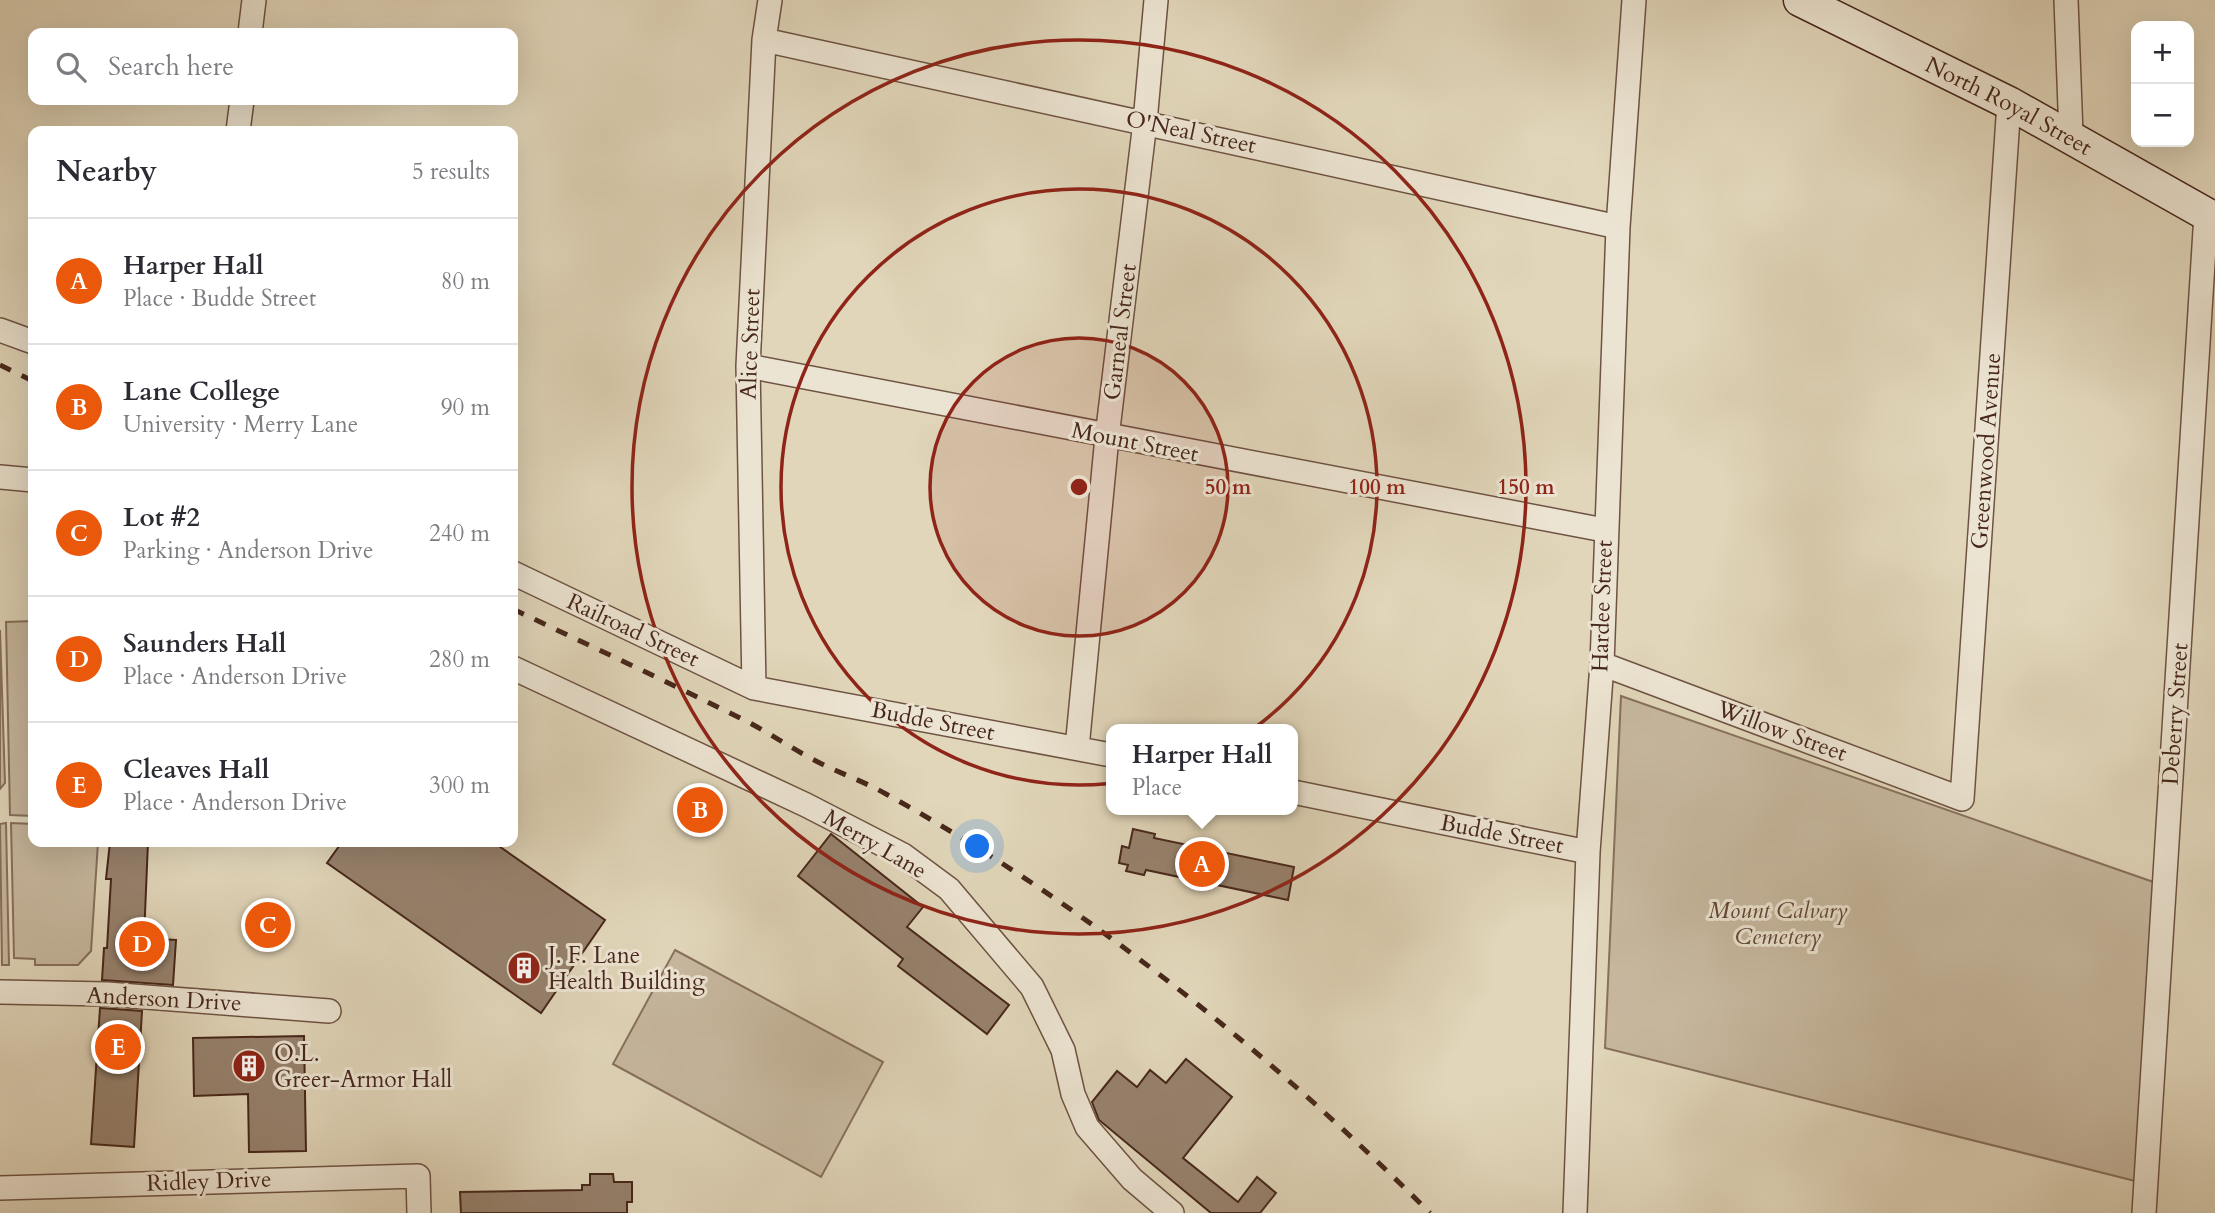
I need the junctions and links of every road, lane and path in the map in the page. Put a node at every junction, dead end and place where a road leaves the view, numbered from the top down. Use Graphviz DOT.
graph roads {
  1 [pos="254,0"];
  2 [pos="770,0"];
  3 [pos="1156,0"];
  4 [pos="1634,0"];
  5 [pos="1800,0"];
  6 [pos="2066,0"];
  7 [pos="251,28"];
  8 [pos="764,40"];
  9 [pos="2010,103"];
  10 [pos="241,105"];
  11 [pos="1145,122"];
  12 [pos="239,126"];
  13 [pos="2071,135"];
  14 [pos="2210,217"];
  15 [pos="1618,227"];
  16 [pos="0,330"];
  17 [pos="28,340"];
  18 [pos="748,366"];
  19 [pos="1107,437"];
  20 [pos="0,477"];
  21 [pos="28,480"];
  22 [pos="1605,530"];
  23 [pos="518,575"];
  24 [pos="1602,664"];
  25 [pos="518,670"];
  26 [pos="754,688"];
  27 [pos="1077,748"];
  28 [pos="1106,754"];
  29 [pos="1298,793"];
  30 [pos="1962,799"];
  31 [pos="1588,852"];
  32 [pos="0,992"];
  33 [pos="329,1011"];
  34 [pos="0,1188"];
  35 [pos="419,1213"];
  36 [pos="1172,1213"];
  37 [pos="1575,1213"];
  38 [pos="2144,1213"];
  1 -- 7 [label="street"];
  2 -- 8 [label="street, Alice Street"];
  3 -- 11 [label="street, Garneal Street"];
  4 -- 15 [label="street, Hardee Street"];
  5 -- 9 [label="main road, North Royal Street"];
  6 -- 13 [label="street"];
  8 -- 11 [label="street, O'Neal Street"];
  8 -- 18 [label="street, Alice Street"];
  9 -- 13 [label="main road, North Royal Street"];
  9 -- 30 [label="street, Greenwood Avenue"];
  10 -- 12 [label="street"];
  11 -- 15 [label="street, O'Neal Street"];
  11 -- 19 [label="street, Garneal Street"];
  13 -- 14 [label="main road, North Royal Street"];
  14 -- 38 [label="street, Deberry Street"];
  15 -- 22 [label="street, Hardee Street"];
  16 -- 17 [label="street"];
  18 -- 19 [label="street, Mount Street"];
  18 -- 26 [label="street, Alice Street"];
  19 -- 22 [label="street, Mount Street"];
  19 -- 27 [label="street, Garneal Street"];
  20 -- 21 [label="street"];
  22 -- 24 [label="street, Hardee Street"];
  23 -- 26 [label="street, Railroad Street"];
  24 -- 30 [label="street, Willow Street"];
  24 -- 31 [label="street, Hardee Street"];
  25 -- 36 [label="street, Merry Lane"];
  26 -- 27 [label="street, Budde Street"];
  27 -- 28 [label="street, Budde Street"];
  29 -- 31 [label="street, Budde Street"];
  31 -- 37 [label="street, Hardee Street"];
  32 -- 33 [label="street, Anderson Drive"];
  34 -- 35 [label="street, Ridley Drive"];
}
